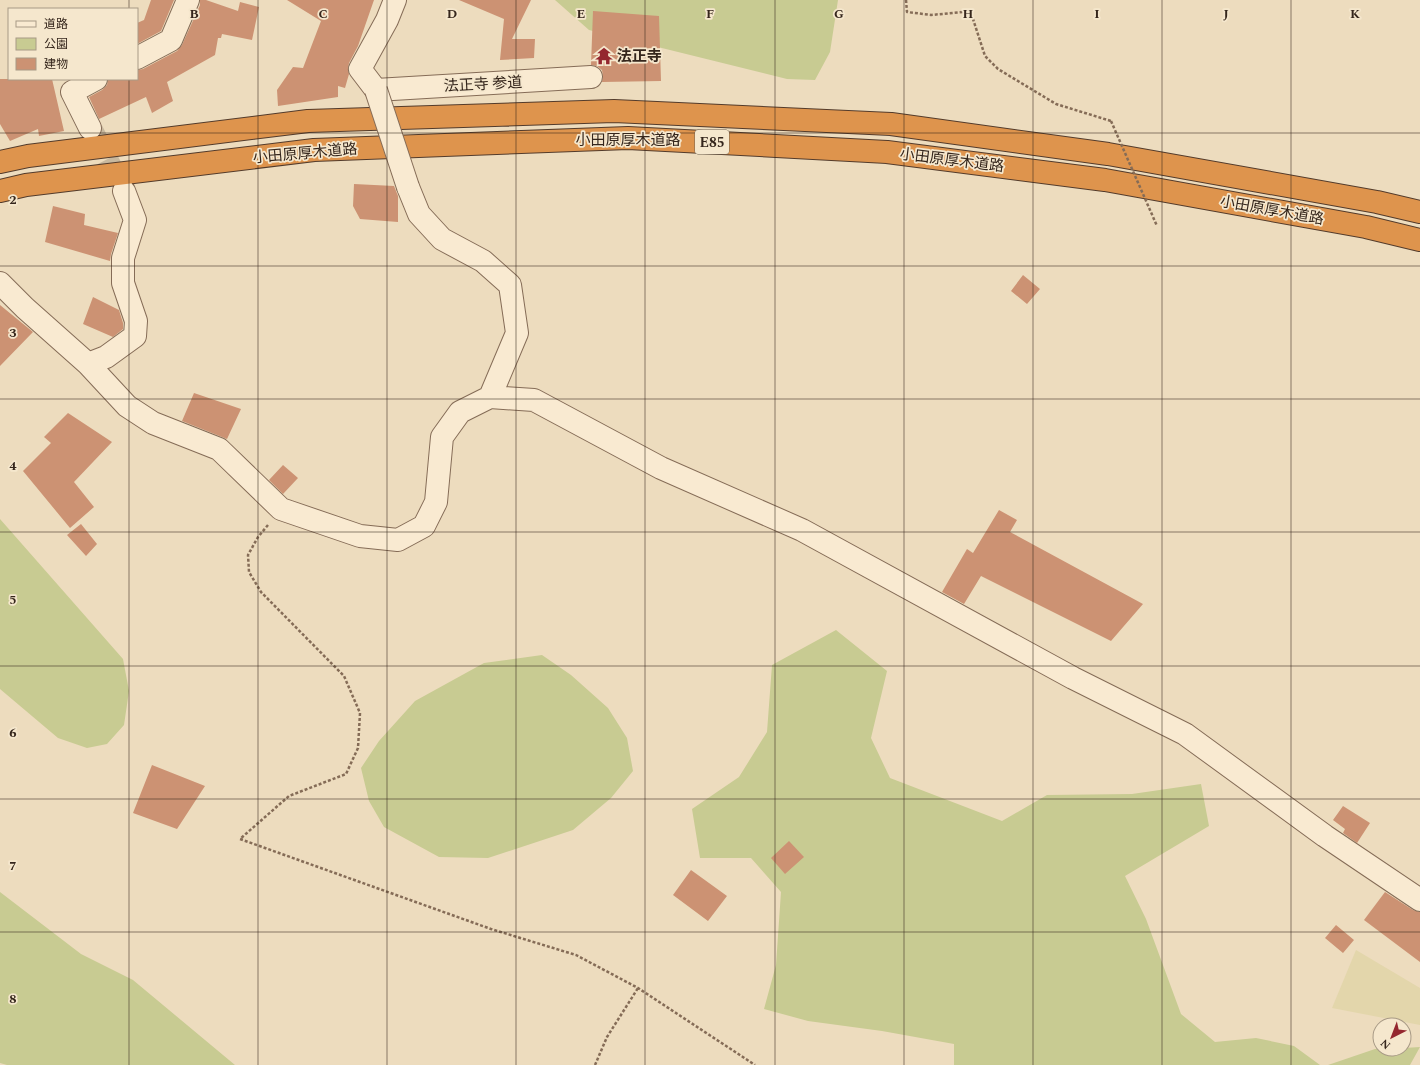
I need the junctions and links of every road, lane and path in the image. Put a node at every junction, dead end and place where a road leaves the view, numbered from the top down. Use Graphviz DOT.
graph roads {
  1 [pos="188,0"];
  2 [pos="395,0"];
  3 [pos="906,0"];
  4 [pos="138,57"];
  5 [pos="591,77"];
  6 [pos="94,80"];
  7 [pos="376,90"];
  8 [pos="90,128"];
  9 [pos="0,162"];
  10 [pos="0,191"];
  11 [pos="124,191"];
  12 [pos="1420,212"];
  13 [pos="1157,226"];
  14 [pos="1420,240"];
  15 [pos="0,283"];
  16 [pos="88,364"];
  17 [pos="490,397"];
  18 [pos="281,509"];
  19 [pos="1420,900"];
  20 [pos="638,988"];
  21 [pos="595,1065"];
  22 [pos="755,1065"];
  1 -- 4 [label="street"];
  2 -- 7 [label="street"];
  3 -- 13 [label="path, bridge"];
  5 -- 7 [label="street, 法正寺 参道"];
  6 -- 8 [label="street"];
  7 -- 17 [label="street, bridge"];
  9 -- 12 [label="highway, 小田原厚木道路 / E85"];
  10 -- 14 [label="highway, 小田原厚木道路 / E85"];
  11 -- 16 [label="street"];
  15 -- 16 [label="street"];
  16 -- 18 [label="street"];
  17 -- 18 [label="street"];
  17 -- 19 [label="street"];
  18 -- 20 [label="path"];
  20 -- 21 [label="path"];
  20 -- 22 [label="path"];
}
